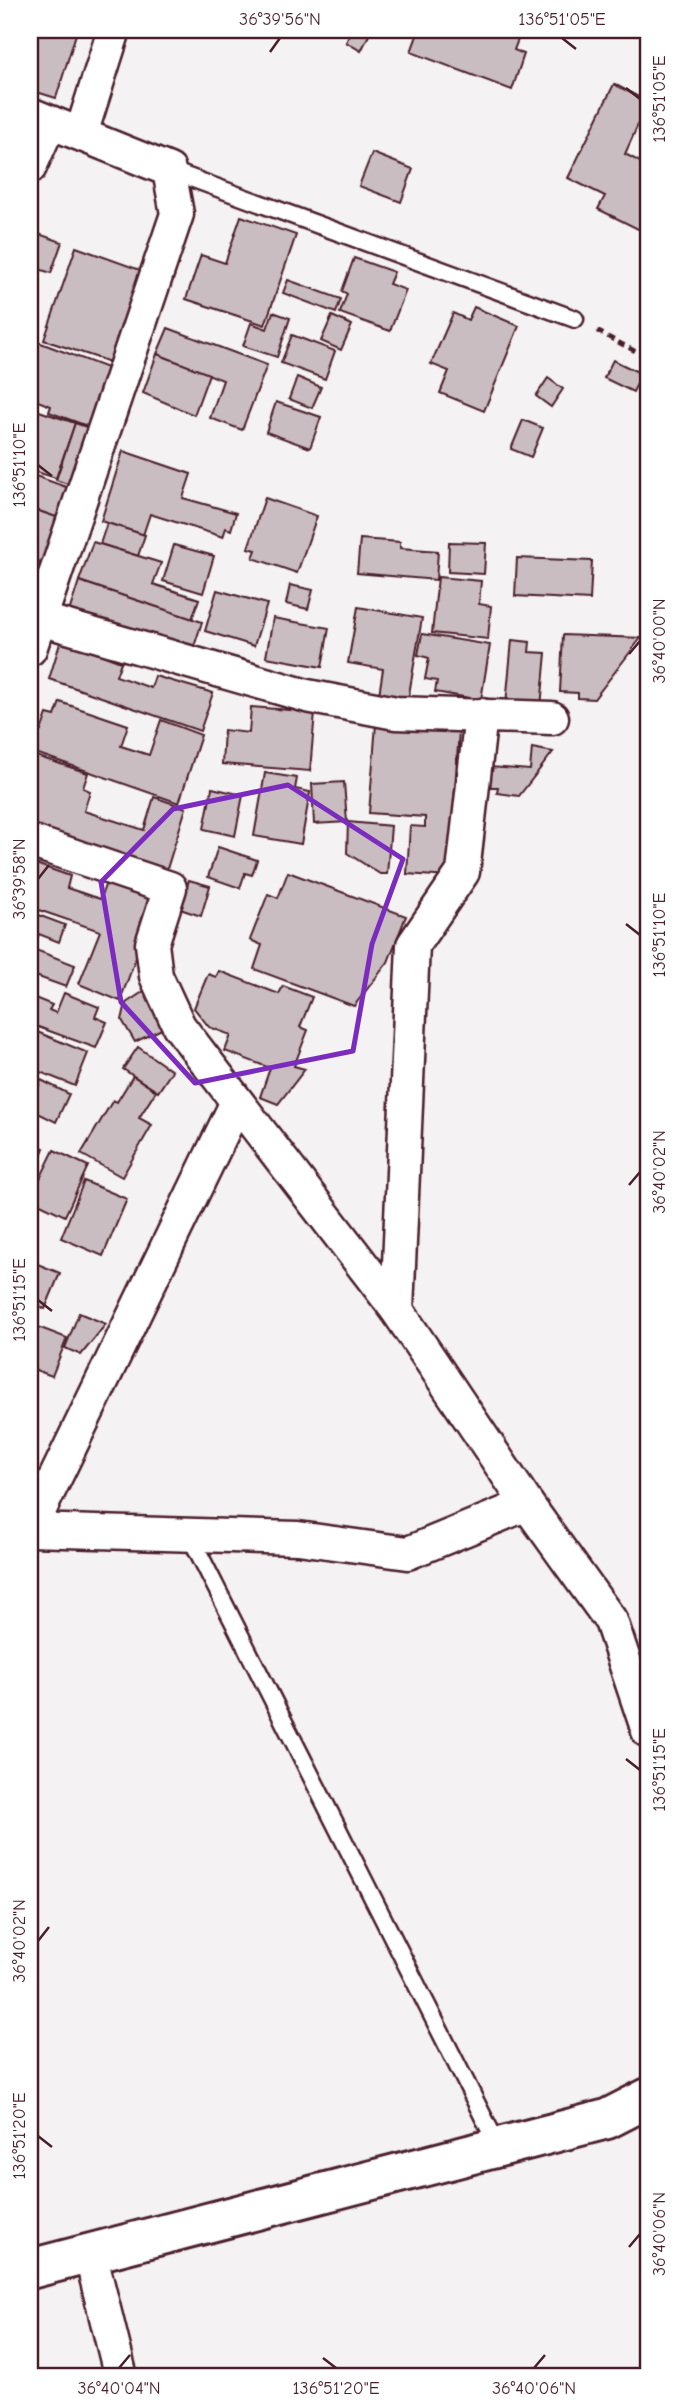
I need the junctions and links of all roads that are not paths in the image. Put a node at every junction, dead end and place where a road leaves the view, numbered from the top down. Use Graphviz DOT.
graph roads {
  1 [pos="114,30"];
  2 [pos="40,118"];
  3 [pos="81,134"];
  4 [pos="30,167"];
  5 [pos="169,170"];
  6 [pos="575,319"];
  7 [pos="40,619"];
  8 [pos="30,649"];
  9 [pos="481,715"];
  10 [pos="552,718"];
  11 [pos="30,841"];
  12 [pos="236,1104"];
  13 [pos="397,1310"];
  14 [pos="527,1504"];
  15 [pos="30,1530"];
  16 [pos="190,1536"];
  17 [pos="648,1731"];
  18 [pos="648,2098"];
  19 [pos="499,2147"];
  20 [pos="90,2253"];
  21 [pos="30,2269"];
  22 [pos="121,2377"];
  1 -- 3 [label="street"];
  2 -- 3 [label="street"];
  2 -- 4 [label="street"];
  3 -- 5 [label="street"];
  5 -- 6 [label="lane"];
  5 -- 7 [label="street"];
  7 -- 8 [label="street"];
  7 -- 9 [label="street"];
  9 -- 10 [label="street"];
  9 -- 13 [label="street"];
  11 -- 12 [label="street"];
  12 -- 13 [label="street"];
  12 -- 15 [label="street"];
  13 -- 14 [label="street"];
  14 -- 16 [label="street"];
  14 -- 17 [label="street"];
  15 -- 16 [label="street"];
  16 -- 19 [label="lane"];
  18 -- 19 [label="street"];
  19 -- 20 [label="street"];
  20 -- 21 [label="street"];
  20 -- 22 [label="street"];
}
